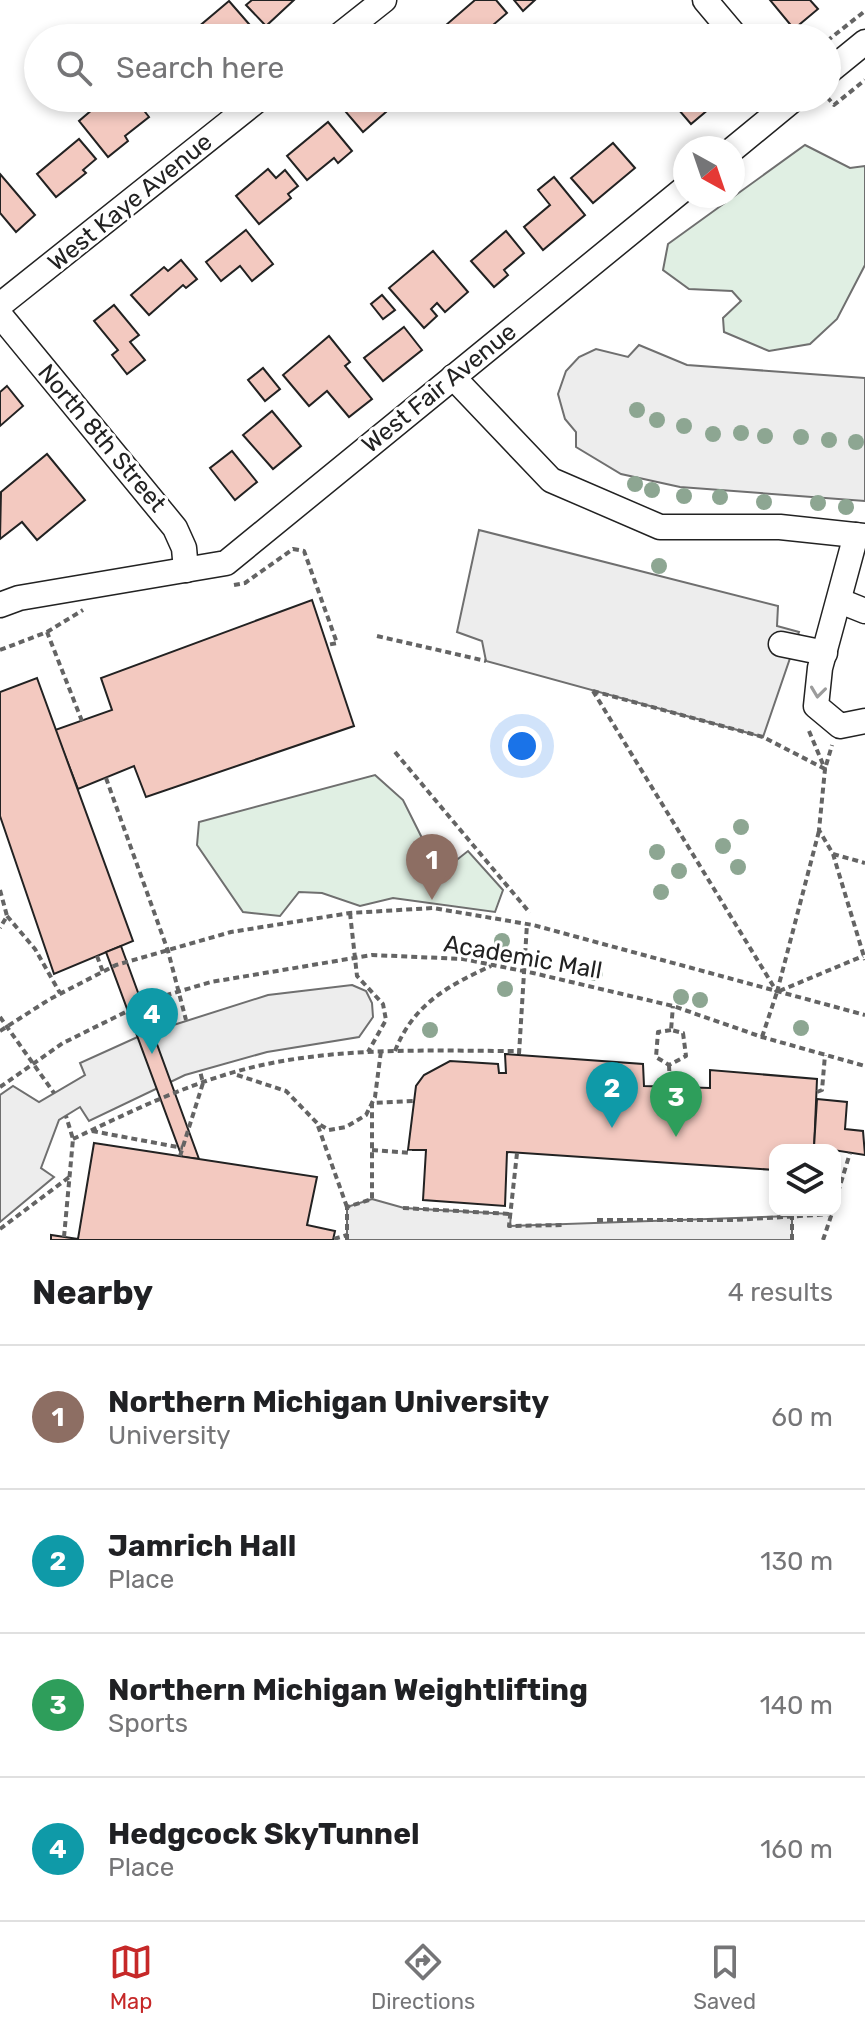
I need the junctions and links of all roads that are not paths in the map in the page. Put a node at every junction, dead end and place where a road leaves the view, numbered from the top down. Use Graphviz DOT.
graph roads {
  1 [pos="384,0"];
  2 [pos="705,0"];
  3 [pos="354,24"];
  4 [pos="725,24"];
  5 [pos="865,42"];
  6 [pos="841,62"];
  7 [pos="242,112"];
  8 [pos="776,112"];
  9 [pos="745,139"];
  10 [pos="673,198"];
  11 [pos="0,305"];
  12 [pos="0,315"];
  13 [pos="453,377"];
  14 [pos="861,536"];
  15 [pos="186,570"];
  16 [pos="840,601"];
  17 [pos="0,605"];
  18 [pos="865,611"];
  19 [pos="781,644"];
  20 [pos="825,653"];
  21 [pos="865,721"];
  1 -- 3 [label="street"];
  2 -- 4 [label="street"];
  5 -- 6 [label="street"];
  7 -- 11 [label="street, West Kaye Avenue"];
  8 -- 9 [label="street"];
  10 -- 13 [label="street, West Fair Avenue"];
  12 -- 15 [label="street, North 8th Street"];
  13 -- 14 [label="street"];
  13 -- 15 [label="street, West Fair Avenue"];
  14 -- 16 [label="street"];
  15 -- 17 [label="street, West Fair Avenue"];
  16 -- 18 [label="street"];
  16 -- 20 [label="street"];
  19 -- 20 [label="street"];
  20 -- 21 [label="street, one-way"];
}
